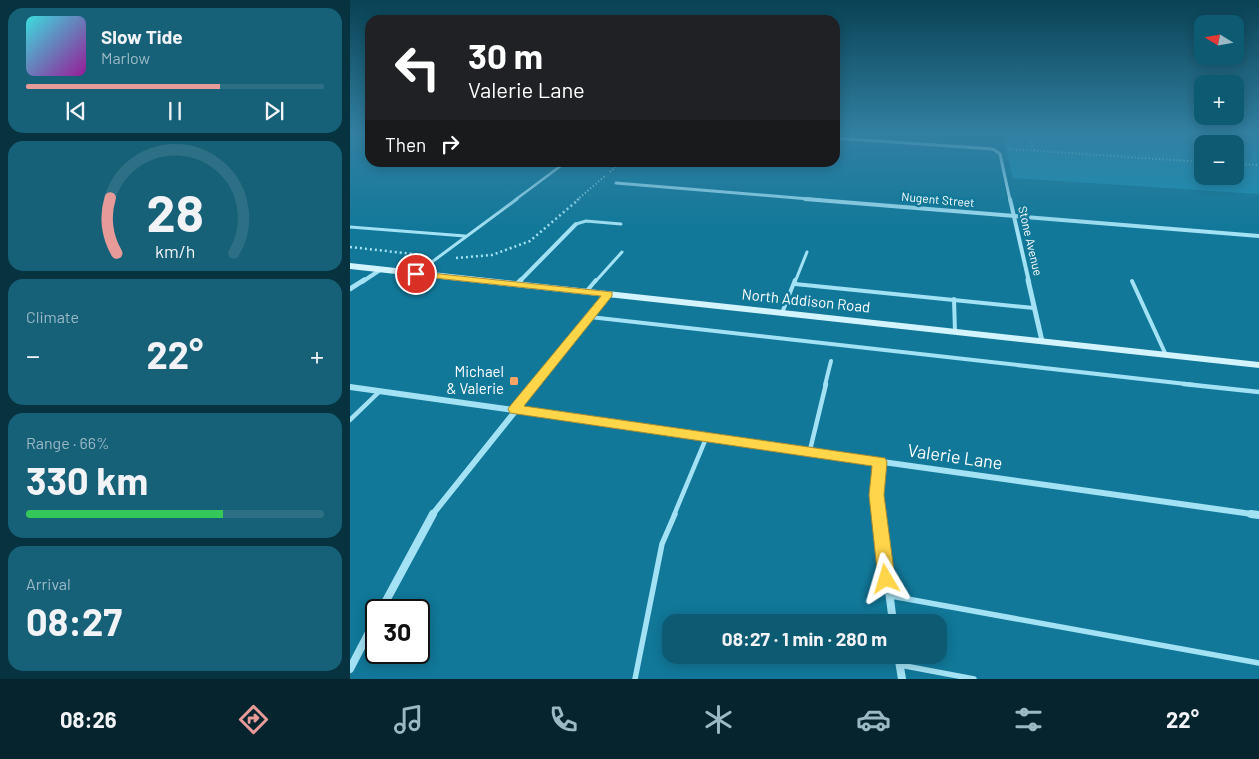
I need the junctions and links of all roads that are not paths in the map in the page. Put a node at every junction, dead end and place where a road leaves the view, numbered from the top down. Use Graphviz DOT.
graph roads {
  1 [pos="1002,166"];
  2 [pos="559,167"];
  3 [pos="616,183"];
  4 [pos="1013,216"];
  5 [pos="576,224"];
  6 [pos="621,224"];
  7 [pos="350,227"];
  8 [pos="465,236"];
  9 [pos="1259,236"];
  10 [pos="622,252"];
  11 [pos="807,252"];
  12 [pos="350,266"];
  13 [pos="380,270"];
  14 [pos="416,274"];
  15 [pos="1132,281"];
  16 [pos="517,284"];
  17 [pos="795,284"];
  18 [pos="350,289"];
  19 [pos="586,292"];
  20 [pos="608,294"];
  21 [pos="954,300"];
  22 [pos="1034,308"];
  23 [pos="782,313"];
  24 [pos="590,317"];
  25 [pos="955,332"];
  26 [pos="1042,341"];
  27 [pos="1166,355"];
  28 [pos="831,361"];
  29 [pos="1259,365"];
  30 [pos="350,386"];
  31 [pos="380,391"];
  32 [pos="1259,392"];
  33 [pos="515,409"];
  34 [pos="350,420"];
  35 [pos="707,436"];
  36 [pos="810,450"];
  37 [pos="880,462"];
  38 [pos="1259,515"];
  39 [pos="888,595"];
  40 [pos="387,599"];
  41 [pos="892,614"];
  42 [pos="365,640"];
  43 [pos="1259,663"];
  44 [pos="899,665"];
  45 [pos="350,669"];
  46 [pos="635,679"];
  47 [pos="902,679"];
  48 [pos="974,679"];
  1 -- 4 [label="street, Stone Avenue"];
  2 -- 8 [label="lane"];
  3 -- 4 [label="street, Nugent Street"];
  4 -- 9 [label="street, Nugent Street"];
  4 -- 22 [label="street, Stone Avenue"];
  5 -- 6 [label="lane"];
  5 -- 16 [label="street"];
  7 -- 8 [label="lane"];
  8 -- 14 [label="lane"];
  10 -- 19 [label="lane"];
  11 -- 17 [label="lane"];
  12 -- 13 [label="street, North Addison Road"];
  13 -- 14 [label="street, North Addison Road"];
  13 -- 18 [label="street"];
  14 -- 16 [label="street, North Addison Road"];
  15 -- 27 [label="lane"];
  16 -- 19 [label="street, North Addison Road"];
  17 -- 21 [label="lane"];
  17 -- 23 [label="lane"];
  19 -- 20 [label="street, North Addison Road"];
  20 -- 23 [label="street, North Addison Road"];
  20 -- 24 [label="street"];
  21 -- 22 [label="lane"];
  21 -- 25 [label="lane"];
  22 -- 26 [label="street, Stone Avenue"];
  23 -- 25 [label="street, North Addison Road"];
  24 -- 32 [label="lane"];
  24 -- 33 [label="street"];
  25 -- 26 [label="street, North Addison Road"];
  26 -- 27 [label="street, North Addison Road"];
  27 -- 29 [label="street, North Addison Road"];
  28 -- 36 [label="lane"];
  30 -- 31 [label="street, Valerie Lane"];
  31 -- 33 [label="street, Valerie Lane"];
  31 -- 34 [label="lane"];
  33 -- 35 [label="street, Valerie Lane"];
  33 -- 40 [label="street"];
  35 -- 36 [label="street, Valerie Lane"];
  35 -- 46 [label="lane"];
  36 -- 37 [label="street, Valerie Lane"];
  37 -- 38 [label="street, Valerie Lane"];
  37 -- 39 [label="street"];
  39 -- 41 [label="street"];
  39 -- 43 [label="lane"];
  42 -- 45 [label="street"];
  44 -- 47 [label="street"];
  44 -- 48 [label="lane"];
}
